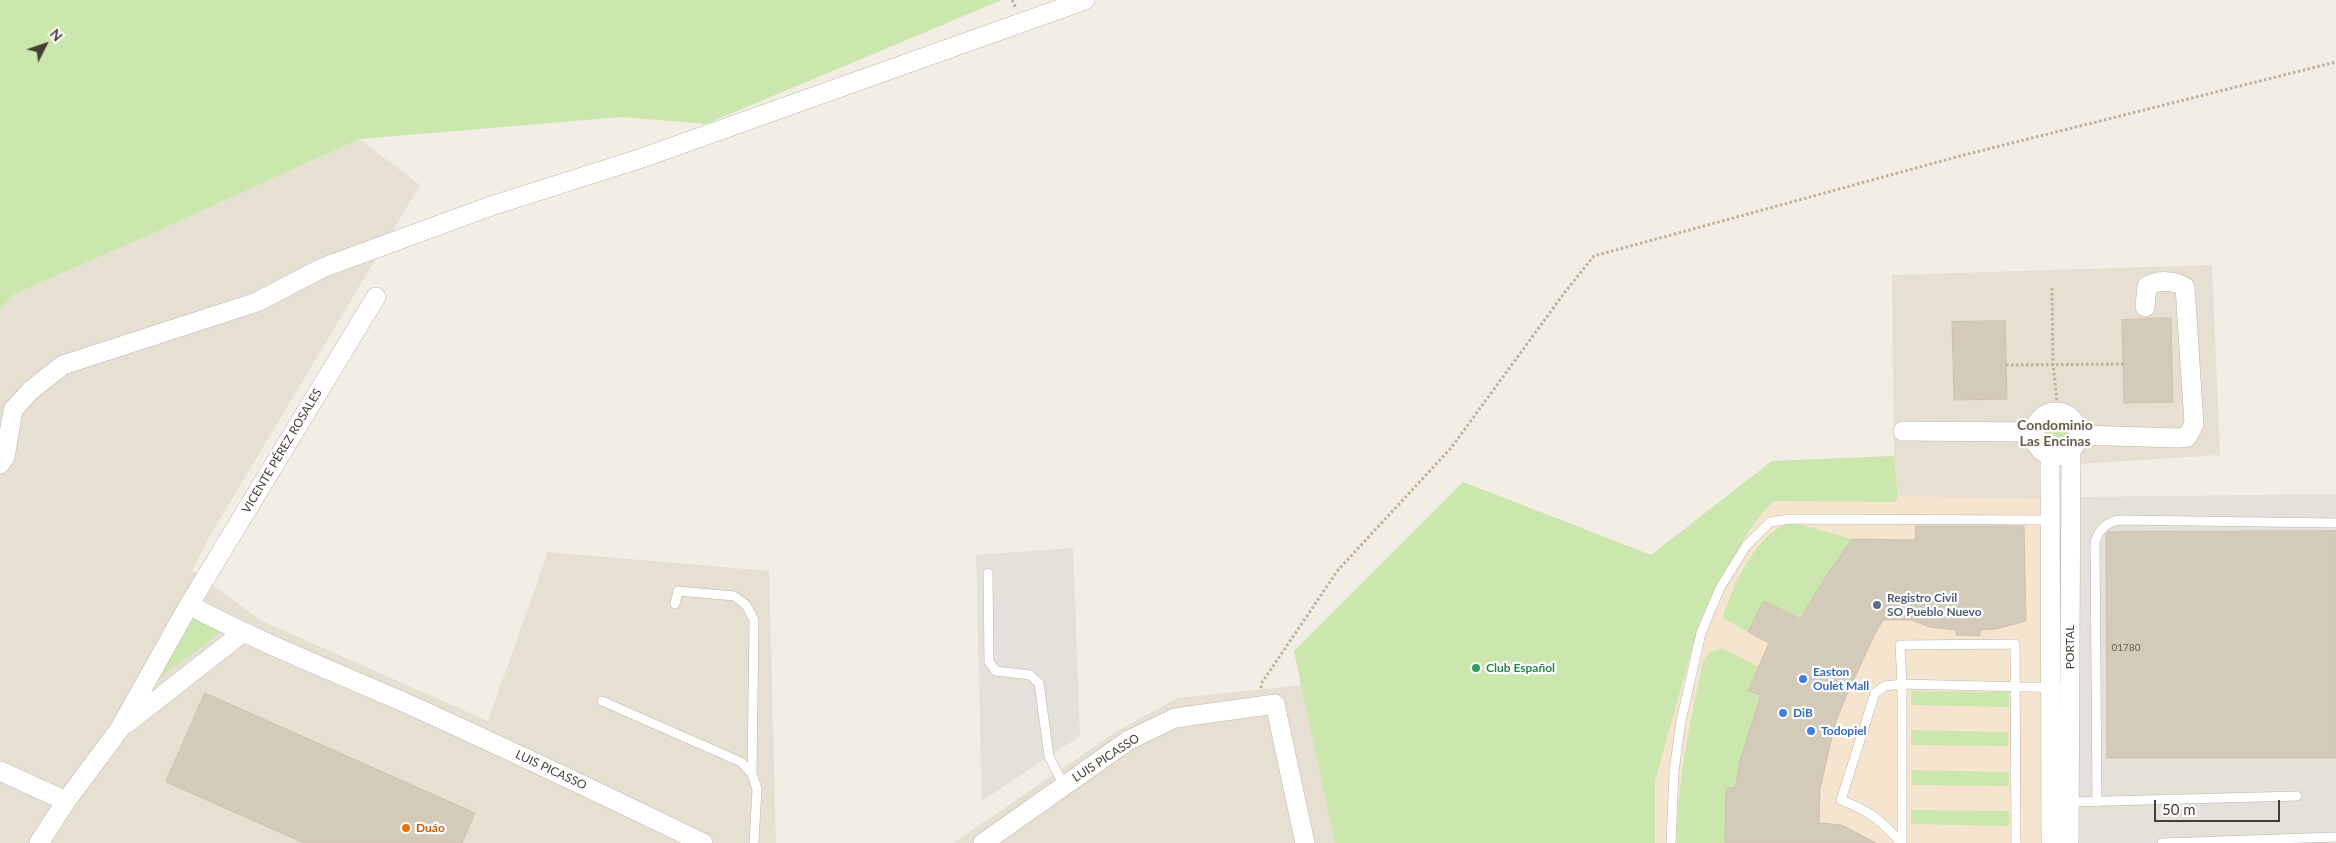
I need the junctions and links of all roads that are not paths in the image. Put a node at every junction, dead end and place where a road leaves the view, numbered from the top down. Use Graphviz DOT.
graph roads {
  1 [pos="1084,0"];
  2 [pos="376,298"];
  3 [pos="2145,307"];
  4 [pos="1903,431"];
  5 [pos="2035,432"];
  6 [pos="2075,443"];
  7 [pos="2050,455"];
  8 [pos="0,464"];
  9 [pos="2051,520"];
  10 [pos="2336,524"];
  11 [pos="988,573"];
  12 [pos="675,604"];
  13 [pos="189,605"];
  14 [pos="242,633"];
  15 [pos="1902,684"];
  16 [pos="2015,686"];
  17 [pos="2050,688"];
  18 [pos="2069,688"];
  19 [pos="602,701"];
  20 [pos="119,730"];
  21 [pos="0,771"];
  22 [pos="752,774"];
  23 [pos="1064,786"];
  24 [pos="2297,796"];
  25 [pos="66,801"];
  26 [pos="2070,802"];
  27 [pos="2097,802"];
  28 [pos="2336,837"];
  29 [pos="39,843"];
  30 [pos="703,843"];
  31 [pos="754,843"];
  32 [pos="983,843"];
  33 [pos="1305,843"];
  34 [pos="1671,843"];
  35 [pos="1902,843"];
  36 [pos="2016,843"];
  37 [pos="2050,843"];
  38 [pos="2069,843"];
  39 [pos="2162,843"];
  1 -- 8 [label="street"];
  2 -- 13 [label="street, VICENTE PÉREZ ROSALES"];
  3 -- 6 [label="street"];
  4 -- 5 [label="street"];
  5 -- 6 [label="street"];
  5 -- 7 [label="street"];
  6 -- 7 [label="street"];
  6 -- 18 [label="street, PORTAL"];
  7 -- 9 [label="street, PORTAL"];
  9 -- 17 [label="street, PORTAL"];
  9 -- 34 [label="lane"];
  10 -- 27 [label="lane"];
  11 -- 23 [label="lane"];
  12 -- 22 [label="lane"];
  13 -- 14 [label="street"];
  13 -- 20 [label="street, VICENTE PÉREZ ROSALES"];
  14 -- 20 [label="street, VICENTE PÉREZ ROSALES"];
  14 -- 30 [label="street, LUIS PICASSO"];
  15 -- 16 [label="lane"];
  15 -- 16 [label="lane"];
  15 -- 35 [label="lane"];
  15 -- 35 [label="lane"];
  16 -- 17 [label="lane"];
  16 -- 36 [label="lane"];
  17 -- 18 [label="lane"];
  17 -- 37 [label="street, PORTAL"];
  18 -- 26 [label="street, PORTAL"];
  19 -- 22 [label="lane"];
  20 -- 25 [label="street, VICENTE PÉREZ ROSALES"];
  21 -- 25 [label="street"];
  22 -- 31 [label="lane"];
  23 -- 32 [label="street, LUIS PICASSO"];
  23 -- 33 [label="street, LUIS PICASSO"];
  24 -- 27 [label="lane"];
  25 -- 29 [label="street, VICENTE PÉREZ ROSALES"];
  26 -- 27 [label="lane"];
  26 -- 38 [label="street, PORTAL"];
  28 -- 39 [label="lane"];
}
